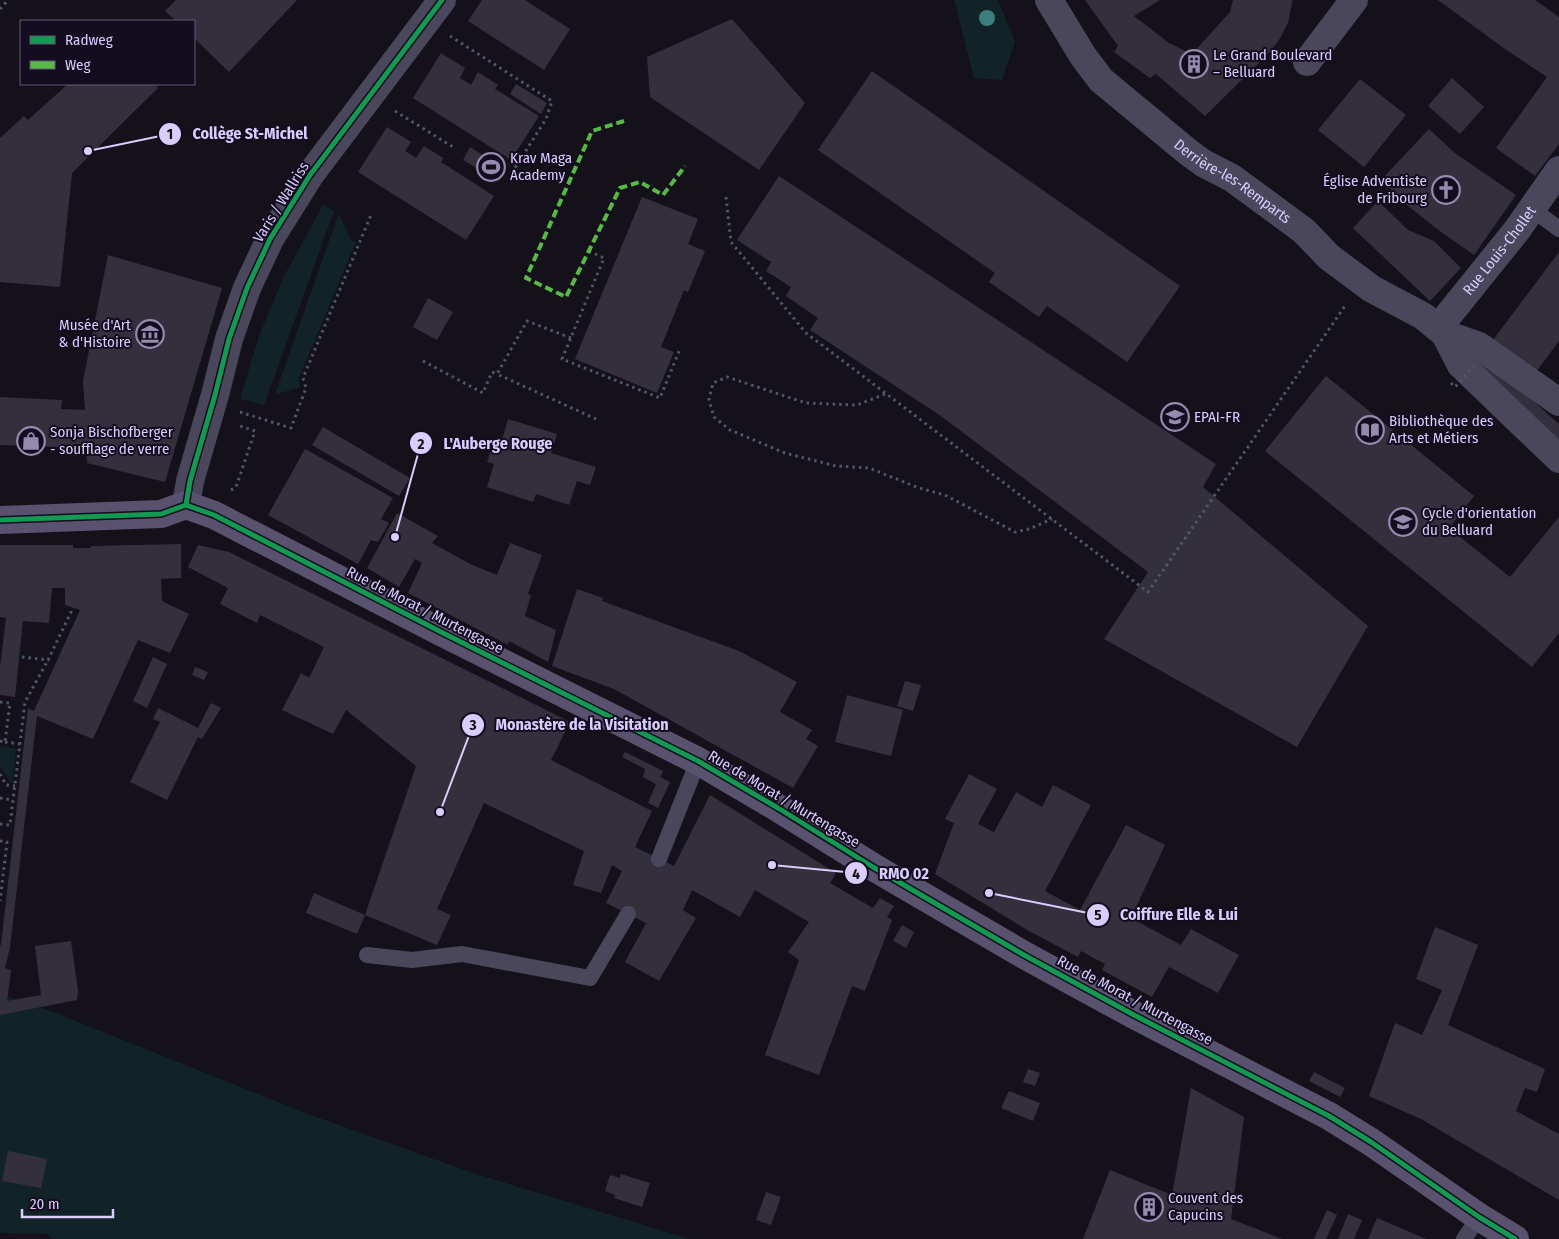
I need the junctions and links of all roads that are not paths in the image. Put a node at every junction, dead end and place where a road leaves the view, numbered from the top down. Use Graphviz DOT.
graph roads {
  1 [pos="1049,0"];
  2 [pos="1354,0"];
  3 [pos="434,10"];
  4 [pos="1307,62"];
  5 [pos="1559,170"];
  6 [pos="1532,210"];
  7 [pos="1559,229"];
  8 [pos="1442,331"];
  9 [pos="1559,402"];
  10 [pos="1559,459"];
  11 [pos="186,505"];
  12 [pos="0,520"];
  13 [pos="698,762"];
  14 [pos="659,859"];
  15 [pos="628,914"];
  16 [pos="367,956"];
  17 [pos="1479,1217"];
  18 [pos="1464,1239"];
  19 [pos="1515,1239"];
  1 -- 8 [label="street, Derrière-les-Remparts"];
  2 -- 4 [label="street"];
  3 -- 11 [label="street, Varis / Wallriss"];
  5 -- 6 [label="street, Rue Louis-Chollet"];
  6 -- 7 [label="lane"];
  6 -- 8 [label="street, Rue Louis-Chollet"];
  8 -- 9 [label="street, Derrière-les-Remparts"];
  8 -- 10 [label="street, Derrière-les-Remparts"];
  11 -- 12 [label="main road"];
  11 -- 13 [label="main road, Rue de Morat / Murtengasse"];
  13 -- 14 [label="lane"];
  13 -- 17 [label="main road, Rue de Morat / Murtengasse"];
  15 -- 16 [label="lane"];
  17 -- 18 [label="lane"];
  17 -- 19 [label="main road, Rue de Morat / Murtengasse"];
}
